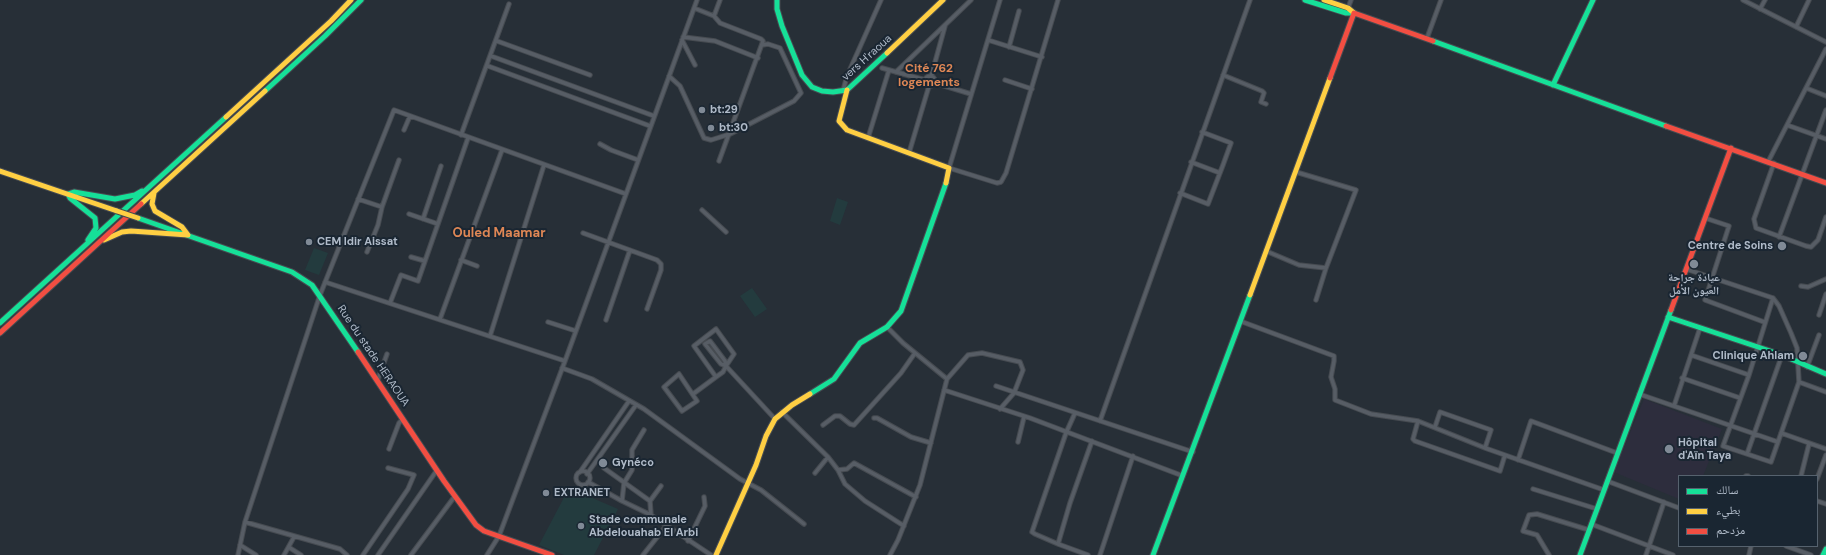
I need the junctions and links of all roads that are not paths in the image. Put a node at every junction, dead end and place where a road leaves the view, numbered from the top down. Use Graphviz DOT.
graph roads {
  1 [pos="352,0"];
  2 [pos="361,0"];
  3 [pos="697,0"];
  4 [pos="720,0"];
  5 [pos="777,0"];
  6 [pos="881,0"];
  7 [pos="943,0"];
  8 [pos="970,0"];
  9 [pos="1000,0"];
  10 [pos="1058,0"];
  11 [pos="1250,0"];
  12 [pos="1305,0"];
  13 [pos="1324,0"];
  14 [pos="1351,0"];
  15 [pos="1441,0"];
  16 [pos="1593,0"];
  17 [pos="1743,0"];
  18 [pos="1765,0"];
  19 [pos="1809,0"];
  20 [pos="509,4"];
  21 [pos="694,8"];
  22 [pos="1348,8"];
  23 [pos="1760,9"];
  24 [pos="1019,11"];
  25 [pos="1354,13"];
  26 [pos="714,16"];
  27 [pos="946,24"];
  28 [pos="1796,27"];
  29 [pos="683,38"];
  30 [pos="1427,38"];
  31 [pos="988,40"];
  32 [pos="497,41"];
  33 [pos="1826,42"];
  34 [pos="762,45"];
  35 [pos="1009,47"];
  36 [pos="1826,51"];
  37 [pos="491,56"];
  38 [pos="1042,57"];
  39 [pos="758,58"];
  40 [pos="488,66"];
  41 [pos="695,66"];
  42 [pos="882,68"];
  43 [pos="889,70"];
  44 [pos="896,72"];
  45 [pos="590,75"];
  46 [pos="1222,75"];
  47 [pos="669,76"];
  48 [pos="931,77"];
  49 [pos="925,80"];
  50 [pos="1005,80"];
  51 [pos="935,83"];
  52 [pos="1553,85"];
  53 [pos="929,86"];
  54 [pos="1806,88"];
  55 [pos="1032,89"];
  56 [pos="845,91"];
  57 [pos="971,94"];
  58 [pos="1826,96"];
  59 [pos="1266,104"];
  60 [pos="1826,110"];
  61 [pos="410,116"];
  62 [pos="654,116"];
  63 [pos="1787,125"];
  64 [pos="650,126"];
  65 [pos="404,130"];
  66 [pos="1202,132"];
  67 [pos="730,134"];
  68 [pos="461,135"];
  69 [pos="1817,136"];
  70 [pos="468,138"];
  71 [pos="868,138"];
  72 [pos="1826,139"];
  73 [pos="600,144"];
  74 [pos="1731,148"];
  75 [pos="502,150"];
  76 [pos="910,153"];
  77 [pos="399,160"];
  78 [pos="638,160"];
  79 [pos="719,161"];
  80 [pos="1191,162"];
  81 [pos="1768,162"];
  82 [pos="1774,163"];
  83 [pos="544,165"];
  84 [pos="441,166"];
  85 [pos="949,168"];
  86 [pos="0,171"];
  87 [pos="1296,172"];
  88 [pos="1220,173"];
  89 [pos="1802,174"];
  90 [pos="1826,182"];
  91 [pos="150,187"];
  92 [pos="156,191"];
  93 [pos="1180,193"];
  94 [pos="68,194"];
  95 [pos="626,194"];
  96 [pos="358,199"];
  97 [pos="382,207"];
  98 [pos="702,210"];
  99 [pos="409,214"];
  100 [pos="1705,218"];
  101 [pos="1826,218"];
  102 [pos="423,219"];
  103 [pos="438,224"];
  104 [pos="726,232"];
  105 [pos="583,233"];
  106 [pos="188,235"];
  107 [pos="1779,237"];
  108 [pos="99,242"];
  109 [pos="609,242"];
  110 [pos="630,250"];
  111 [pos="1266,251"];
  112 [pos="367,252"];
  113 [pos="74,257"];
  114 [pos="411,257"];
  115 [pos="461,260"];
  116 [pos="425,261"];
  117 [pos="477,266"];
  118 [pos="1326,268"];
  119 [pos="1686,269"];
  120 [pos="1712,278"];
  121 [pos="1826,279"];
  122 [pos="325,282"];
  123 [pos="1801,286"];
  124 [pos="320,294"];
  125 [pos="1826,294"];
  126 [pos="1773,298"];
  127 [pos="1316,300"];
  128 [pos="390,303"];
  129 [pos="647,309"];
  130 [pos="1819,315"];
  131 [pos="1668,316"];
  132 [pos="440,320"];
  133 [pos="606,320"];
  134 [pos="1240,321"];
  135 [pos="548,322"];
  136 [pos="1764,322"];
  137 [pos="0,323"];
  138 [pos="887,327"];
  139 [pos="1700,328"];
  140 [pos="576,331"];
  141 [pos="0,333"];
  142 [pos="1819,335"];
  143 [pos="490,336"];
  144 [pos="1758,347"];
  145 [pos="915,353"];
  146 [pos="387,354"];
  147 [pos="1691,355"];
  148 [pos="1782,355"];
  149 [pos="565,361"];
  150 [pos="1798,363"];
  151 [pos="726,366"];
  152 [pos="1807,367"];
  153 [pos="562,368"];
  154 [pos="1749,374"];
  155 [pos="1826,374"];
  156 [pos="716,377"];
  157 [pos="1682,378"];
  158 [pos="378,379"];
  159 [pos="947,379"];
  160 [pos="1799,382"];
  161 [pos="996,386"];
  162 [pos="944,390"];
  163 [pos="1826,392"];
  164 [pos="1014,393"];
  165 [pos="693,394"];
  166 [pos="1639,394"];
  167 [pos="1740,398"];
  168 [pos="629,401"];
  169 [pos="636,405"];
  170 [pos="1674,406"];
  171 [pos="1000,409"];
  172 [pos="782,412"];
  173 [pos="1075,413"];
  174 [pos="1024,417"];
  175 [pos="874,418"];
  176 [pos="403,419"];
  177 [pos="775,419"];
  178 [pos="1100,421"];
  179 [pos="1418,421"];
  180 [pos="823,425"];
  181 [pos="1730,425"];
  182 [pos="1435,427"];
  183 [pos="644,430"];
  184 [pos="1781,432"];
  185 [pos="1066,433"];
  186 [pos="1754,434"];
  187 [pos="1092,441"];
  188 [pos="1018,442"];
  189 [pos="1778,442"];
  190 [pos="931,443"];
  191 [pos="1809,444"];
  192 [pos="1485,448"];
  193 [pos="389,449"];
  194 [pos="1826,449"];
  195 [pos="1192,452"];
  196 [pos="1617,453"];
  197 [pos="1747,454"];
  198 [pos="1505,455"];
  199 [pos="1826,455"];
  200 [pos="1133,456"];
  201 [pos="828,457"];
  202 [pos="1518,460"];
  203 [pos="388,468"];
  204 [pos="604,468"];
  205 [pos="437,470"];
  206 [pos="838,470"];
  207 [pos="580,472"];
  208 [pos="815,473"];
  209 [pos="587,474"];
  210 [pos="1801,475"];
  211 [pos="1183,476"];
  212 [pos="1818,476"];
  213 [pos="1607,481"];
  214 [pos="588,482"];
  215 [pos="624,482"];
  216 [pos="748,482"];
  217 [pos="660,486"];
  218 [pos="1533,489"];
  219 [pos="1604,490"];
  220 [pos="454,496"];
  221 [pos="704,497"];
  222 [pos="916,497"];
  223 [pos="622,501"];
  224 [pos="650,501"];
  225 [pos="1664,502"];
  226 [pos="1678,508"];
  227 [pos="1597,509"];
  228 [pos="651,515"];
  229 [pos="245,522"];
  230 [pos="804,524"];
  231 [pos="666,526"];
  232 [pos="904,526"];
  233 [pos="1590,527"];
  234 [pos="499,536"];
  235 [pos="294,537"];
  236 [pos="688,541"];
  237 [pos="1058,544"];
  238 [pos="240,545"];
  239 [pos="1649,547"];
  240 [pos="1791,547"];
  241 [pos="290,548"];
  242 [pos="1826,549"];
  243 [pos="238,555"];
  244 [pos="256,555"];
  245 [pos="284,555"];
  246 [pos="301,555"];
  247 [pos="347,555"];
  248 [pos="363,555"];
  249 [pos="378,555"];
  250 [pos="411,555"];
  251 [pos="487,555"];
  252 [pos="552,555"];
  253 [pos="643,555"];
  254 [pos="711,555"];
  255 [pos="716,555"];
  256 [pos="890,555"];
  257 [pos="1088,555"];
  258 [pos="1100,555"];
  259 [pos="1153,555"];
  260 [pos="1549,555"];
  261 [pos="1580,555"];
  262 [pos="1646,555"];
  263 [pos="1673,555"];
  264 [pos="1811,555"];
  265 [pos="1823,555"];
  1 -- 91 [label="main road"];
  2 -- 92 [label="main road"];
  3 -- 21 [label="street"];
  4 -- 26 [label="street"];
  5 -- 56 [label="main road, vers H'raoua"];
  6 -- 56 [label="street"];
  7 -- 56 [label="main road, vers H'raoua"];
  8 -- 27 [label="street"];
  9 -- 31 [label="street"];
  10 -- 38 [label="street"];
  11 -- 46 [label="street"];
  12 -- 25 [label="main road"];
  13 -- 22 [label="main road"];
  14 -- 22 [label="street"];
  15 -- 30 [label="street"];
  16 -- 52 [label="main road"];
  17 -- 23 [label="street"];
  18 -- 23 [label="street"];
  19 -- 28 [label="street"];
  20 -- 32 [label="street"];
  21 -- 26 [label="street"];
  21 -- 29 [label="street"];
  22 -- 25 [label="main road"];
  23 -- 28 [label="street"];
  24 -- 35 [label="street"];
  25 -- 30 [label="main road"];
  25 -- 87 [label="main road"];
  26 -- 34 [label="street"];
  27 -- 44 [label="street"];
  27 -- 48 [label="street"];
  28 -- 33 [label="street"];
  29 -- 39 [label="street"];
  29 -- 41 [label="street"];
  29 -- 47 [label="street"];
  30 -- 52 [label="main road"];
  31 -- 35 [label="street"];
  31 -- 57 [label="street"];
  32 -- 37 [label="street"];
  32 -- 45 [label="street"];
  34 -- 39 [label="street"];
  34 -- 67 [label="street"];
  35 -- 38 [label="street"];
  36 -- 54 [label="street"];
  37 -- 40 [label="street"];
  37 -- 62 [label="street"];
  38 -- 55 [label="street"];
  39 -- 67 [label="street"];
  40 -- 64 [label="street"];
  40 -- 68 [label="street"];
  42 -- 43 [label="street"];
  43 -- 44 [label="street"];
  43 -- 71 [label="street"];
  44 -- 49 [label="street"];
  46 -- 59 [label="street"];
  46 -- 66 [label="street"];
  47 -- 62 [label="street"];
  47 -- 67 [label="street"];
  48 -- 49 [label="street"];
  48 -- 51 [label="street"];
  49 -- 53 [label="street"];
  50 -- 55 [label="street"];
  51 -- 53 [label="street"];
  51 -- 57 [label="street"];
  52 -- 74 [label="main road"];
  53 -- 76 [label="street"];
  54 -- 58 [label="street"];
  54 -- 63 [label="street"];
  55 -- 85 [label="street"];
  56 -- 71 [label="main road"];
  57 -- 85 [label="street"];
  60 -- 69 [label="street"];
  61 -- 65 [label="street"];
  61 -- 68 [label="street"];
  61 -- 96 [label="street"];
  62 -- 64 [label="street"];
  63 -- 69 [label="street"];
  63 -- 81 [label="street"];
  64 -- 78 [label="street"];
  66 -- 80 [label="street"];
  66 -- 88 [label="street"];
  67 -- 79 [label="street"];
  68 -- 70 [label="street"];
  69 -- 72 [label="street"];
  69 -- 89 [label="street"];
  70 -- 75 [label="street"];
  70 -- 103 [label="street"];
  71 -- 76 [label="main road"];
  73 -- 78 [label="street"];
  74 -- 81 [label="main road"];
  74 -- 100 [label="main road"];
  75 -- 83 [label="street"];
  75 -- 115 [label="street"];
  76 -- 85 [label="main road"];
  77 -- 97 [label="street"];
  78 -- 95 [label="street"];
  80 -- 88 [label="street"];
  80 -- 93 [label="street"];
  81 -- 82 [label="main road"];
  82 -- 89 [label="main road"];
  82 -- 107 [label="street"];
  83 -- 95 [label="street"];
  83 -- 143 [label="street"];
  84 -- 102 [label="street"];
  85 -- 138 [label="main road"];
  86 -- 94 [label="main road, Rue du stade HERAOUA"];
  87 -- 111 [label="main road"];
  87 -- 118 [label="street"];
  88 -- 93 [label="street"];
  89 -- 90 [label="main road"];
  89 -- 107 [label="street"];
  91 -- 94 [label="main road"];
  91 -- 113 [label="main road"];
  92 -- 106 [label="main road"];
  92 -- 108 [label="main road"];
  93 -- 178 [label="street"];
  94 -- 106 [label="main road, Rue du stade HERAOUA, bridge"];
  94 -- 113 [label="main road"];
  95 -- 109 [label="street"];
  96 -- 97 [label="street"];
  96 -- 122 [label="street"];
  97 -- 112 [label="street"];
  98 -- 104 [label="street"];
  99 -- 102 [label="street"];
  100 -- 119 [label="main road"];
  100 -- 120 [label="street"];
  101 -- 107 [label="street"];
  102 -- 103 [label="street"];
  103 -- 116 [label="street"];
  105 -- 109 [label="street"];
  106 -- 108 [label="main road"];
  106 -- 124 [label="main road, Rue du stade HERAOUA"];
  108 -- 141 [label="main road"];
  109 -- 110 [label="street"];
  109 -- 140 [label="street"];
  110 -- 129 [label="street"];
  110 -- 133 [label="street"];
  111 -- 118 [label="street"];
  111 -- 134 [label="main road"];
  113 -- 137 [label="main road"];
  114 -- 116 [label="street"];
  115 -- 117 [label="street"];
  115 -- 132 [label="street"];
  116 -- 128 [label="street"];
  118 -- 127 [label="street"];
  119 -- 120 [label="street"];
  119 -- 131 [label="main road"];
  120 -- 126 [label="street"];
  120 -- 136 [label="street"];
  121 -- 123 [label="street"];
  122 -- 124 [label="street"];
  122 -- 128 [label="street"];
  124 -- 158 [label="main road, Rue du stade HERAOUA"];
  124 -- 229 [label="street"];
  125 -- 130 [label="street"];
  126 -- 136 [label="street"];
  126 -- 150 [label="street"];
  128 -- 132 [label="street"];
  131 -- 139 [label="main road"];
  131 -- 166 [label="main road"];
  132 -- 143 [label="street"];
  134 -- 179 [label="street"];
  134 -- 195 [label="main road"];
  135 -- 140 [label="street"];
  136 -- 144 [label="street"];
  138 -- 145 [label="street"];
  138 -- 172 [label="main road"];
  139 -- 144 [label="main road"];
  139 -- 147 [label="street"];
  140 -- 149 [label="street"];
  142 -- 152 [label="street"];
  143 -- 149 [label="street"];
  144 -- 148 [label="main road"];
  144 -- 154 [label="street"];
  145 -- 159 [label="street"];
  145 -- 180 [label="street"];
  146 -- 158 [label="street"];
  147 -- 154 [label="street"];
  147 -- 157 [label="street"];
  148 -- 150 [label="main road"];
  148 -- 186 [label="street"];
  149 -- 153 [label="street"];
  150 -- 152 [label="main road"];
  150 -- 160 [label="street"];
  151 -- 151 [label="street"];
  151 -- 156 [label="street"];
  151 -- 156 [label="street"];
  151 -- 177 [label="street"];
  152 -- 155 [label="main road"];
  153 -- 168 [label="street"];
  153 -- 234 [label="street"];
  154 -- 167 [label="street"];
  156 -- 165 [label="street"];
  157 -- 167 [label="street"];
  157 -- 170 [label="street"];
  158 -- 176 [label="main road, Rue du stade HERAOUA"];
  159 -- 162 [label="street"];
  159 -- 164 [label="street"];
  160 -- 163 [label="street"];
  160 -- 184 [label="street"];
  161 -- 164 [label="street"];
  162 -- 171 [label="street"];
  162 -- 190 [label="street"];
  164 -- 171 [label="street"];
  164 -- 173 [label="street"];
  165 -- 165 [label="street"];
  166 -- 170 [label="street"];
  166 -- 196 [label="main road"];
  167 -- 181 [label="street"];
  168 -- 169 [label="street"];
  168 -- 207 [label="street"];
  169 -- 209 [label="street"];
  169 -- 216 [label="street"];
  170 -- 181 [label="street"];
  171 -- 174 [label="street"];
  172 -- 177 [label="main road"];
  172 -- 201 [label="street"];
  173 -- 178 [label="street"];
  173 -- 185 [label="street"];
  174 -- 185 [label="street"];
  174 -- 188 [label="street"];
  175 -- 190 [label="street"];
  176 -- 193 [label="street"];
  176 -- 205 [label="main road, Rue du stade HERAOUA"];
  177 -- 216 [label="main road"];
  178 -- 195 [label="street"];
  179 -- 182 [label="street"];
  179 -- 198 [label="street"];
  181 -- 186 [label="street"];
  181 -- 197 [label="street"];
  182 -- 192 [label="street"];
  182 -- 192 [label="street"];
  183 -- 215 [label="street"];
  184 -- 189 [label="street"];
  184 -- 191 [label="street"];
  185 -- 187 [label="street"];
  185 -- 237 [label="street"];
  186 -- 189 [label="street"];
  186 -- 197 [label="street"];
  187 -- 200 [label="street"];
  187 -- 237 [label="street"];
  189 -- 197 [label="street"];
  190 -- 222 [label="street"];
  191 -- 194 [label="street"];
  191 -- 210 [label="street"];
  192 -- 198 [label="street"];
  195 -- 211 [label="main road"];
  196 -- 202 [label="street"];
  196 -- 213 [label="main road"];
  198 -- 202 [label="street"];
  199 -- 212 [label="street"];
  200 -- 211 [label="street"];
  200 -- 258 [label="street"];
  201 -- 206 [label="street"];
  201 -- 208 [label="street"];
  202 -- 219 [label="street"];
  203 -- 248 [label="street"];
  204 -- 215 [label="street"];
  205 -- 220 [label="main road, Rue du stade HERAOUA"];
  205 -- 249 [label="street"];
  206 -- 222 [label="street"];
  206 -- 232 [label="street"];
  207 -- 209 [label="street"];
  207 -- 214 [label="street"];
  209 -- 214 [label="street"];
  211 -- 259 [label="main road"];
  213 -- 219 [label="main road"];
  213 -- 225 [label="street"];
  214 -- 223 [label="street"];
  215 -- 223 [label="street"];
  215 -- 224 [label="street"];
  216 -- 230 [label="street"];
  216 -- 255 [label="main road"];
  217 -- 224 [label="street"];
  218 -- 227 [label="street"];
  219 -- 227 [label="main road"];
  220 -- 234 [label="main road, Rue du stade HERAOUA"];
  220 -- 250 [label="street"];
  221 -- 236 [label="street"];
  222 -- 232 [label="street"];
  223 -- 228 [label="street"];
  224 -- 228 [label="street"];
  225 -- 226 [label="street"];
  225 -- 239 [label="street"];
  227 -- 233 [label="main road"];
  228 -- 231 [label="street"];
  229 -- 235 [label="street"];
  229 -- 238 [label="street"];
  231 -- 236 [label="street"];
  231 -- 253 [label="street"];
  232 -- 256 [label="street"];
  233 -- 239 [label="street"];
  233 -- 260 [label="street"];
  233 -- 261 [label="main road"];
  234 -- 251 [label="street"];
  234 -- 252 [label="main road, Rue du stade HERAOUA"];
  235 -- 241 [label="street"];
  235 -- 247 [label="street"];
  236 -- 254 [label="street"];
  237 -- 257 [label="street"];
  238 -- 243 [label="street"];
  238 -- 244 [label="street"];
  239 -- 262 [label="street"];
  239 -- 263 [label="street"];
  240 -- 264 [label="street"];
  241 -- 245 [label="street"];
  241 -- 246 [label="street"];
  242 -- 265 [label="main road"];
}
